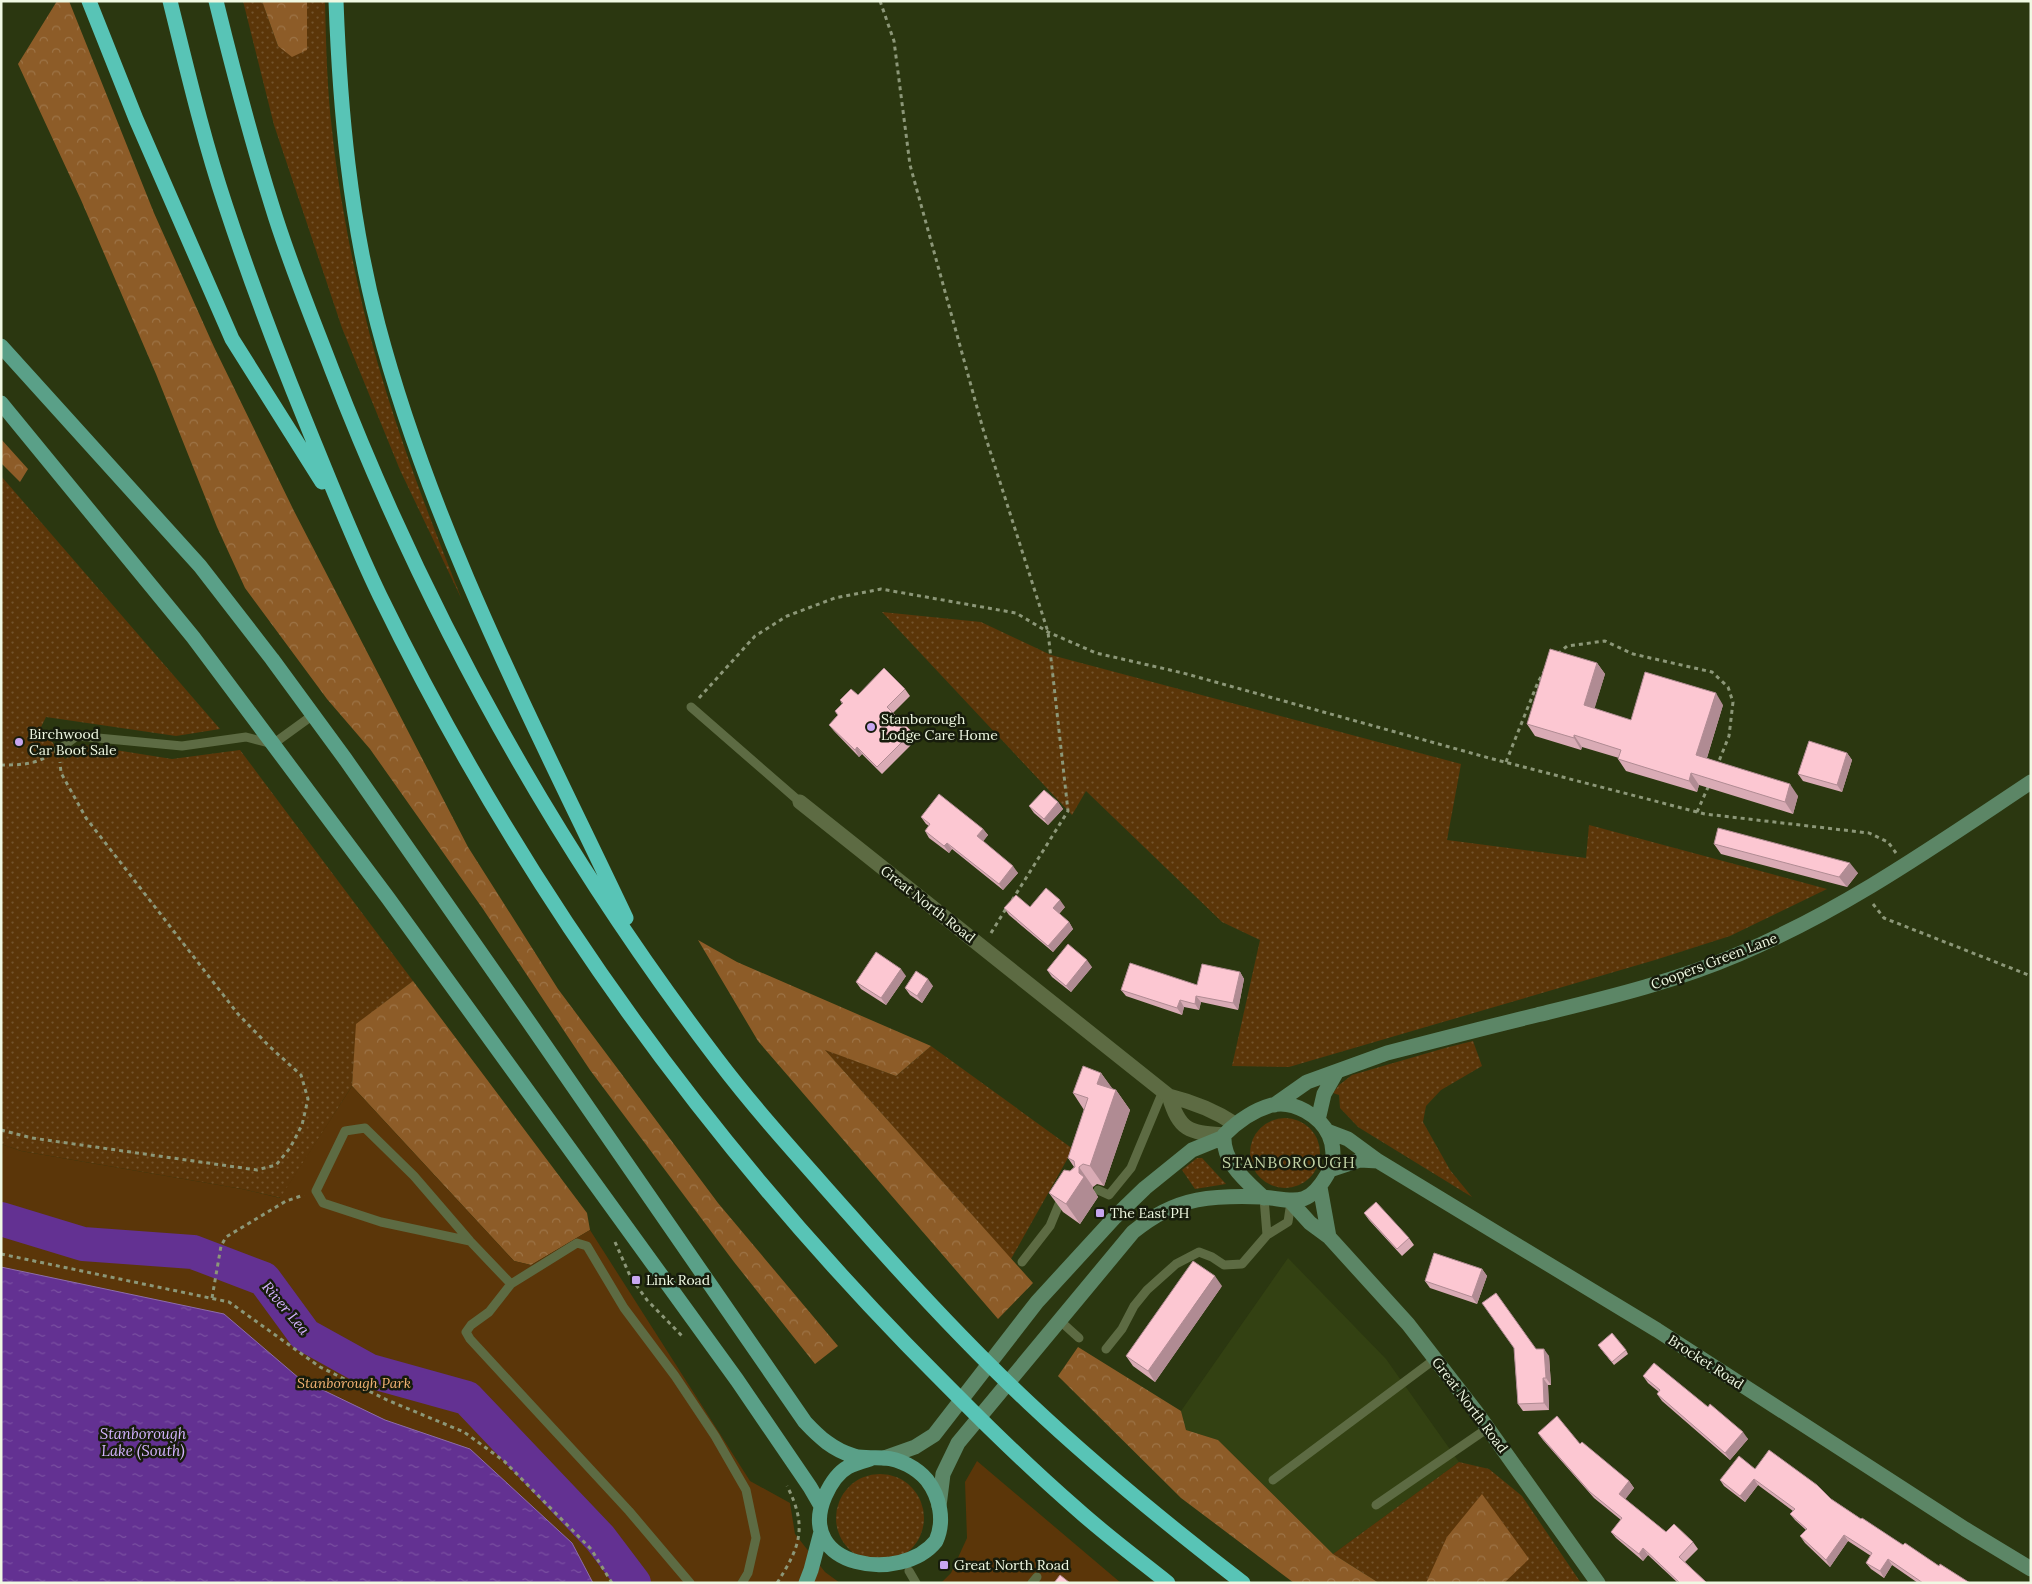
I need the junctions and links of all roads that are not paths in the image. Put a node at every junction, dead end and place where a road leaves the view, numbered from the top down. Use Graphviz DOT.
graph roads {
  1 [pos="89,1"];
  2 [pos="170,1"];
  3 [pos="216,1"];
  4 [pos="336,1"];
  5 [pos="1,346"];
  6 [pos="1,403"];
  7 [pos="342,512"];
  8 [pos="691,707"];
  9 [pos="313,716"];
  10 [pos="273,744"];
  11 [pos="58,750"];
  12 [pos="2031,782"];
  13 [pos="800,802"];
  14 [pos="647,961"];
  15 [pos="1336,1073"];
  16 [pos="1166,1094"];
  17 [pos="1274,1105"];
  18 [pos="1235,1124"];
  19 [pos="1323,1126"];
  20 [pos="1224,1136"];
  21 [pos="1378,1161"];
  22 [pos="1330,1170"];
  23 [pos="1066,1187"];
  24 [pos="1320,1187"];
  25 [pos="1098,1190"];
  26 [pos="1264,1198"];
  27 [pos="1291,1202"];
  28 [pos="1267,1235"];
  29 [pos="1329,1237"];
  30 [pos="470,1242"];
  31 [pos="1022,1262"];
  32 [pos="511,1284"];
  33 [pos="1059,1320"];
  34 [pos="1079,1338"];
  35 [pos="1106,1349"];
  36 [pos="1435,1359"];
  37 [pos="1488,1428"];
  38 [pos="877,1458"];
  39 [pos="1273,1480"];
  40 [pos="1376,1505"];
  41 [pos="821,1506"];
  42 [pos="939,1506"];
  43 [pos="821,1532"];
  44 [pos="2031,1569"];
  45 [pos="913,1577"];
  46 [pos="690,1583"];
  47 [pos="742,1583"];
  48 [pos="806,1583"];
  49 [pos="1168,1583"];
  50 [pos="1244,1583"];
  51 [pos="1598,1583"];
  1 -- 7 [label="highway"];
  2 -- 7 [label="highway"];
  3 -- 14 [label="highway"];
  4 -- 14 [label="highway"];
  5 -- 9 [label="main road"];
  6 -- 10 [label="main road"];
  7 -- 49 [label="highway"];
  8 -- 13 [label="lane, Great North Road"];
  9 -- 10 [label="lane"];
  9 -- 38 [label="main road"];
  10 -- 11 [label="lane"];
  10 -- 41 [label="main road"];
  12 -- 15 [label="main road, Coopers Green Lane"];
  13 -- 16 [label="street, Great North Road"];
  14 -- 50 [label="highway"];
  15 -- 17 [label="main road, Coopers Green Lane"];
  15 -- 19 [label="main road"];
  16 -- 18 [label="street, Great North Road"];
  16 -- 20 [label="street, Great North Road"];
  16 -- 25 [label="lane"];
  17 -- 18 [label="main road"];
  17 -- 19 [label="main road"];
  18 -- 20 [label="main road"];
  19 -- 21 [label="main road, Brocket Road"];
  19 -- 22 [label="main road"];
  20 -- 26 [label="main road"];
  20 -- 38 [label="main road"];
  21 -- 22 [label="main road"];
  21 -- 44 [label="main road, Brocket Road"];
  22 -- 24 [label="main road"];
  23 -- 31 [label="lane"];
  24 -- 27 [label="main road"];
  24 -- 29 [label="main road"];
  26 -- 27 [label="main road"];
  26 -- 28 [label="lane"];
  26 -- 33 [label="main road"];
  27 -- 28 [label="lane"];
  27 -- 29 [label="main road, Great North Road"];
  28 -- 35 [label="lane"];
  29 -- 36 [label="main road, Great North Road"];
  30 -- 30 [label="lane"];
  30 -- 32 [label="lane"];
  32 -- 46 [label="lane"];
  32 -- 47 [label="lane"];
  33 -- 34 [label="lane"];
  33 -- 42 [label="main road"];
  36 -- 37 [label="main road, Great North Road"];
  36 -- 39 [label="lane"];
  37 -- 40 [label="lane"];
  37 -- 51 [label="main road, Great North Road"];
  38 -- 41 [label="main road"];
  38 -- 42 [label="main road"];
  41 -- 43 [label="main road"];
  42 -- 45 [label="main road"];
  43 -- 45 [label="main road"];
  43 -- 48 [label="main road"];
}
